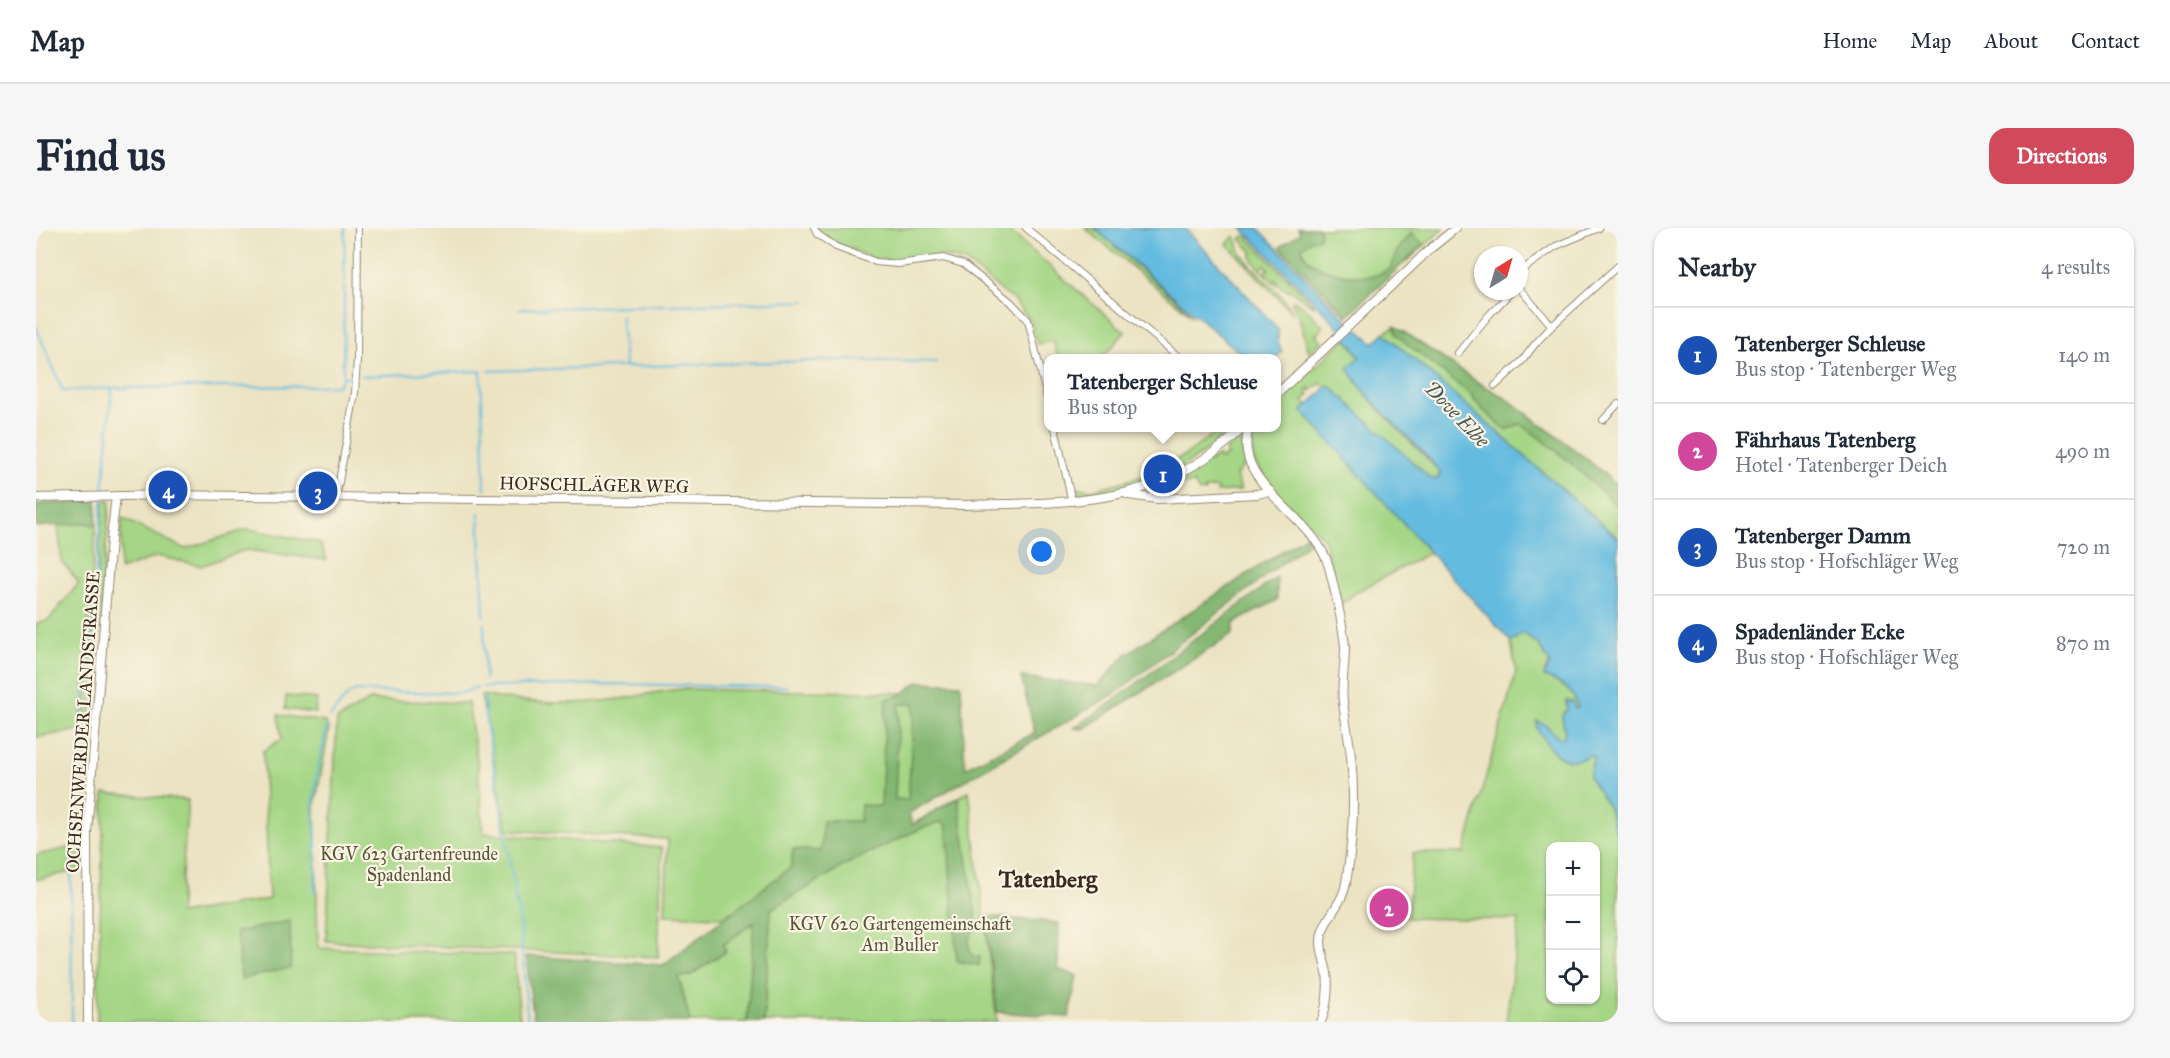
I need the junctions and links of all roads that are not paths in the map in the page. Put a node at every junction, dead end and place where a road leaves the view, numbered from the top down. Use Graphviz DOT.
graph roads {
  1 [pos="358,228"];
  2 [pos="814,228"];
  3 [pos="1026,228"];
  4 [pos="1599,228"];
  5 [pos="1454,229"];
  6 [pos="1528,266"];
  7 [pos="1618,266"];
  8 [pos="1528,298"];
  9 [pos="1503,300"];
  10 [pos="1552,326"];
  11 [pos="1458,353"];
  12 [pos="1174,354"];
  13 [pos="1044,385"];
  14 [pos="1495,386"];
  15 [pos="1281,390"];
  16 [pos="1618,404"];
  17 [pos="1603,420"];
  18 [pos="1055,432"];
  19 [pos="1237,432"];
  20 [pos="1248,432"];
  21 [pos="1270,491"];
  22 [pos="1124,494"];
  23 [pos="112,496"];
  24 [pos="36,498"];
  25 [pos="336,498"];
  26 [pos="1072,502"];
  27 [pos="88,1022"];
  28 [pos="1322,1022"];
  1 -- 25 [label="street"];
  2 -- 13 [label="street"];
  3 -- 12 [label="street"];
  4 -- 6 [label="street"];
  5 -- 15 [label="street"];
  7 -- 10 [label="street"];
  8 -- 10 [label="street"];
  9 -- 11 [label="street"];
  10 -- 14 [label="street"];
  16 -- 17 [label="street"];
  18 -- 26 [label="street"];
  19 -- 22 [label="street"];
  20 -- 21 [label="street"];
  21 -- 22 [label="street"];
  21 -- 28 [label="street"];
  22 -- 26 [label="street, HOFSCHLÄGER WEG"];
  23 -- 24 [label="street, HOFSCHLÄGER WEG"];
  23 -- 25 [label="street, HOFSCHLÄGER WEG"];
  23 -- 27 [label="street, OCHSENWERDER LANDSTRASSE"];
  25 -- 26 [label="street, HOFSCHLÄGER WEG"];
}
